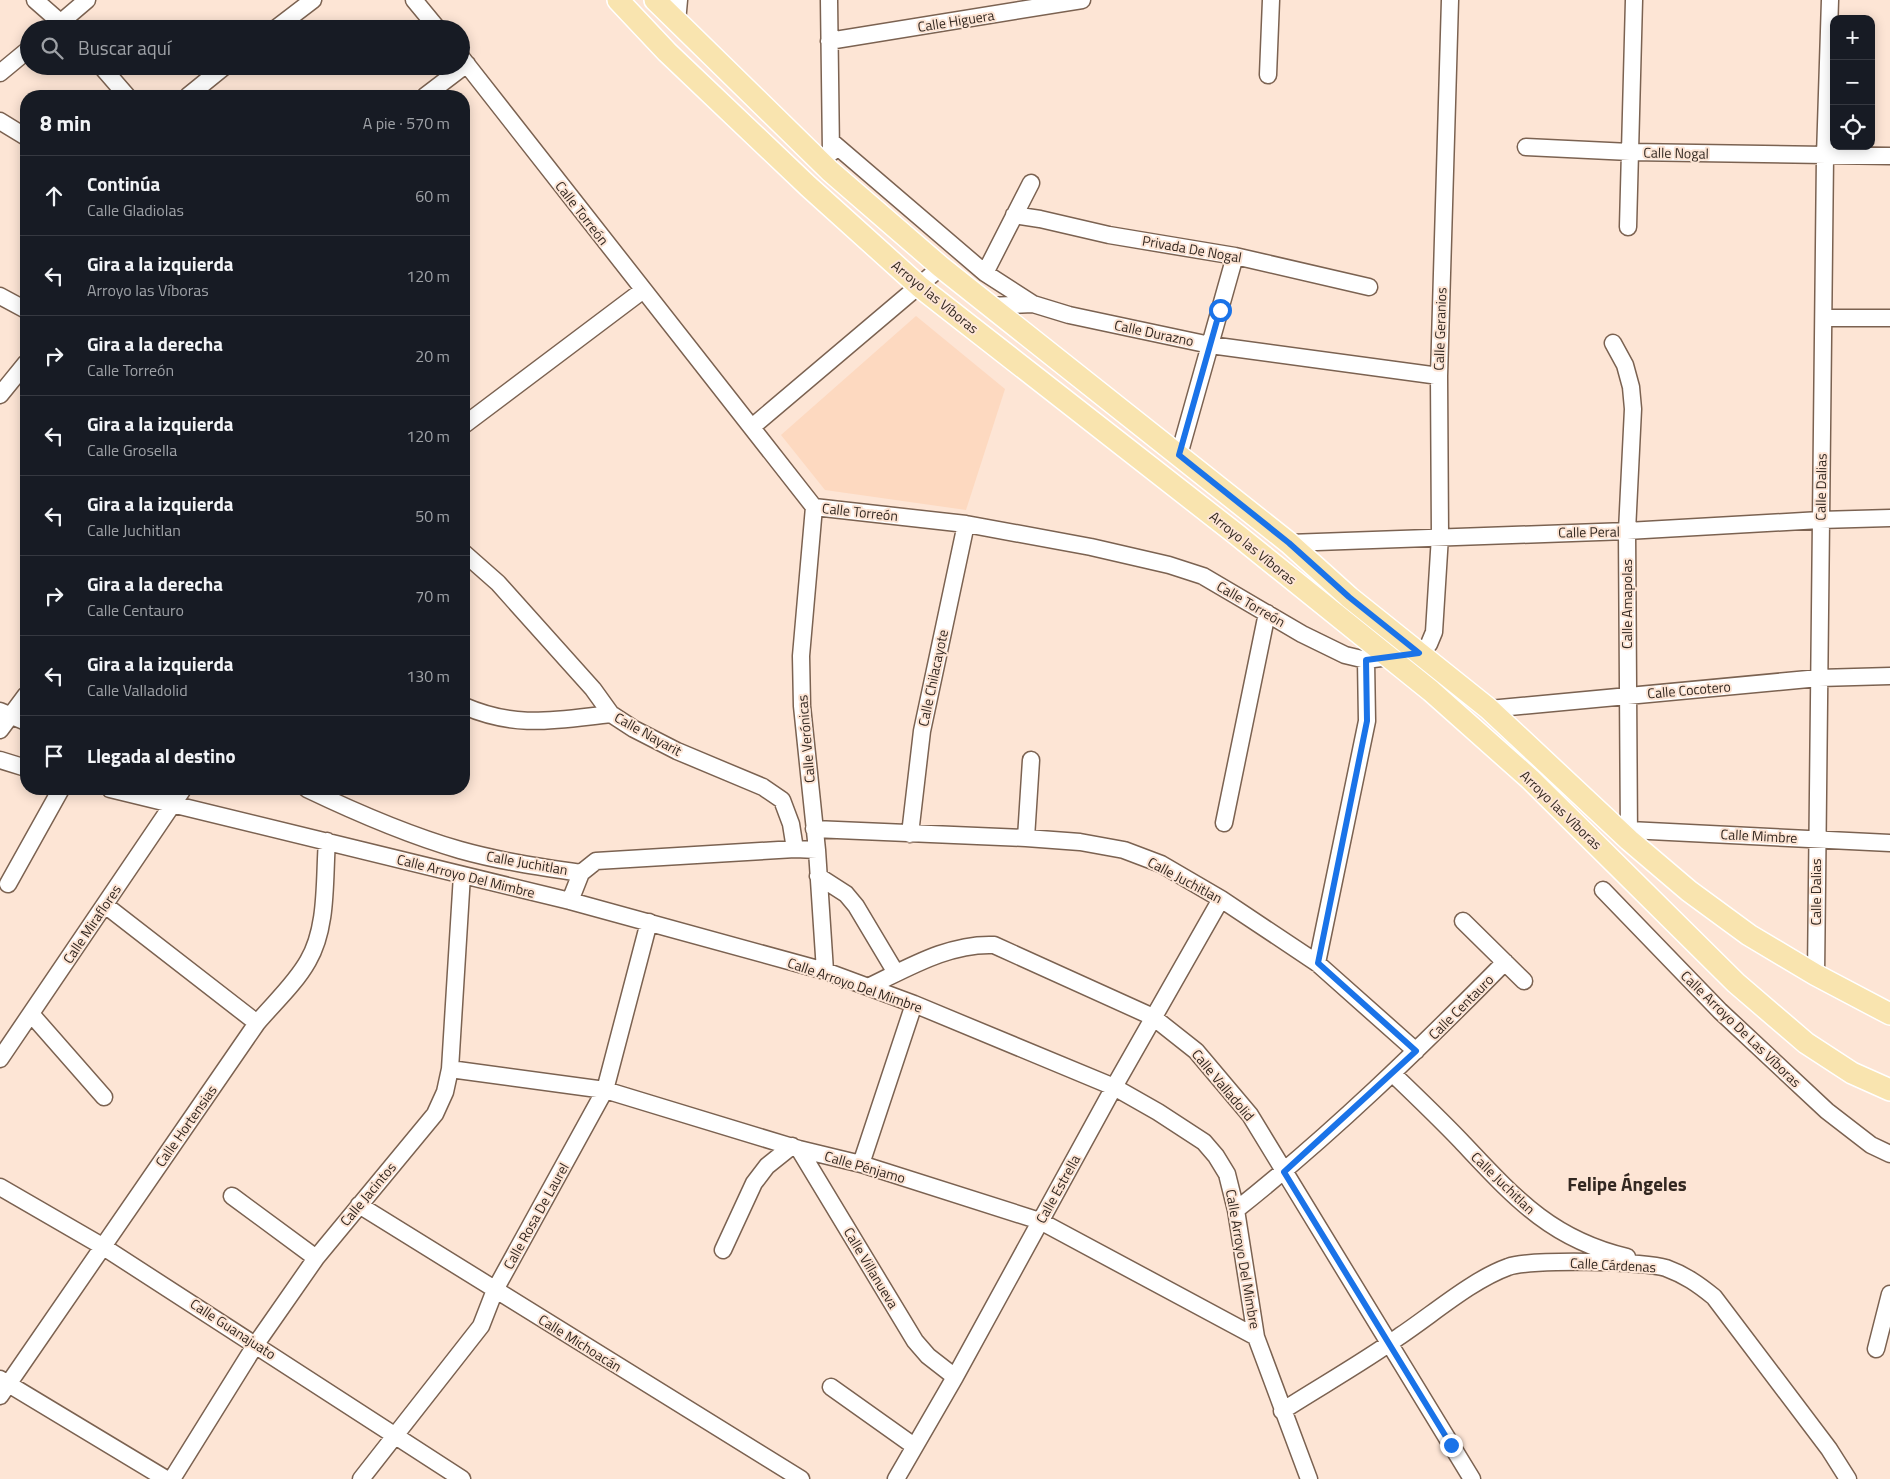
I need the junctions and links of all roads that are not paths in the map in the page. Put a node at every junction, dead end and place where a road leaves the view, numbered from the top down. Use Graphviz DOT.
graph roads {
  1 [pos="35,0"];
  2 [pos="87,0"];
  3 [pos="313,0"];
  4 [pos="414,0"];
  5 [pos="618,0"];
  6 [pos="655,0"];
  7 [pos="679,0"];
  8 [pos="829,0"];
  9 [pos="1082,0"];
  10 [pos="1272,0"];
  11 [pos="1450,0"];
  12 [pos="1634,0"];
  13 [pos="1830,0"];
  14 [pos="55,20"];
  15 [pos="67,20"];
  16 [pos="287,20"];
  17 [pos="431,20"];
  18 [pos="678,22"];
  19 [pos="829,41"];
  20 [pos="20,56"];
  21 [pos="470,69"];
  22 [pos="0,73"];
  23 [pos="109,75"];
  24 [pos="214,75"];
  25 [pos="448,75"];
  26 [pos="1268,75"];
  27 [pos="122,90"];
  28 [pos="195,90"];
  29 [pos="432,90"];
  30 [pos="0,121"];
  31 [pos="20,133"];
  32 [pos="832,142"];
  33 [pos="1526,146"];
  34 [pos="1630,152"];
  35 [pos="1825,156"];
  36 [pos="1890,156"];
  37 [pos="830,171"];
  38 [pos="1031,183"];
  39 [pos="1014,215"];
  40 [pos="1628,227"];
  41 [pos="1235,256"];
  42 [pos="941,267"];
  43 [pos="985,273"];
  44 [pos="920,287"];
  45 [pos="1369,287"];
  46 [pos="642,290"];
  47 [pos="0,296"];
  48 [pos="1033,304"];
  49 [pos="989,306"];
  50 [pos="20,307"];
  51 [pos="1824,318"];
  52 [pos="1890,318"];
  53 [pos="1613,343"];
  54 [pos="1210,345"];
  55 [pos="20,370"];
  56 [pos="1439,376"];
  57 [pos="0,395"];
  58 [pos="470,420"];
  59 [pos="752,427"];
  60 [pos="1179,455"];
  61 [pos="814,507"];
  62 [pos="1890,518"];
  63 [pos="1820,520"];
  64 [pos="966,524"];
  65 [pos="1626,531"];
  66 [pos="1440,536"];
  67 [pos="1289,543"];
  68 [pos="470,558"];
  69 [pos="1267,613"];
  70 [pos="1419,653"];
  71 [pos="1390,658"];
  72 [pos="1366,660"];
  73 [pos="1890,676"];
  74 [pos="1819,678"];
  75 [pos="1627,696"];
  76 [pos="20,705"];
  77 [pos="470,708"];
  78 [pos="1489,709"];
  79 [pos="611,714"];
  80 [pos="13,717"];
  81 [pos="0,730"];
  82 [pos="0,760"];
  83 [pos="1031,760"];
  84 [pos="20,766"];
  85 [pos="58,795"];
  86 [pos="139,795"];
  87 [pos="178,795"];
  88 [pos="320,795"];
  89 [pos="173,802"];
  90 [pos="1224,823"];
  91 [pos="814,829"];
  92 [pos="910,834"];
  93 [pos="1629,835"];
  94 [pos="1026,838"];
  95 [pos="1817,839"];
  96 [pos="327,841"];
  97 [pos="1890,843"];
  98 [pos="795,849"];
  99 [pos="816,850"];
  100 [pos="501,859"];
  101 [pos="581,873"];
  102 [pos="462,875"];
  103 [pos="818,876"];
  104 [pos="494,882"];
  105 [pos="8,884"];
  106 [pos="1603,890"];
  107 [pos="1221,899"];
  108 [pos="570,901"];
  109 [pos="105,905"];
  110 [pos="1463,921"];
  111 [pos="649,922"];
  112 [pos="1505,962"];
  113 [pos="1318,963"];
  114 [pos="825,971"];
  115 [pos="896,973"];
  116 [pos="1816,975"];
  117 [pos="1524,981"];
  118 [pos="868,987"];
  119 [pos="914,1004"];
  120 [pos="1890,1014"];
  121 [pos="32,1015"];
  122 [pos="1153,1017"];
  123 [pos="257,1023"];
  124 [pos="1416,1051"];
  125 [pos="0,1059"];
  126 [pos="450,1070"];
  127 [pos="1393,1074"];
  128 [pos="1114,1087"];
  129 [pos="605,1090"];
  130 [pos="1890,1090"];
  131 [pos="104,1097"];
  132 [pos="795,1148"];
  133 [pos="1890,1154"];
  134 [pos="861,1164"];
  135 [pos="1284,1172"];
  136 [pos="0,1187"];
  137 [pos="232,1196"];
  138 [pos="359,1205"];
  139 [pos="1236,1210"];
  140 [pos="1040,1221"];
  141 [pos="102,1246"];
  142 [pos="723,1250"];
  143 [pos="316,1258"];
  144 [pos="1664,1267"];
  145 [pos="495,1290"];
  146 [pos="1890,1294"];
  147 [pos="1256,1337"];
  148 [pos="256,1344"];
  149 [pos="1390,1344"];
  150 [pos="1876,1349"];
  151 [pos="955,1377"];
  152 [pos="3,1386"];
  153 [pos="831,1387"];
  154 [pos="1282,1410"];
  155 [pos="395,1435"];
  156 [pos="914,1446"];
  157 [pos="166,1479"];
  158 [pos="172,1479"];
  159 [pos="361,1479"];
  160 [pos="462,1479"];
  161 [pos="801,1479"];
  162 [pos="896,1479"];
  163 [pos="1309,1479"];
  164 [pos="1472,1479"];
  165 [pos="1848,1479"];
  1 -- 14 [label="street"];
  2 -- 15 [label="street"];
  3 -- 16 [label="street"];
  4 -- 17 [label="street"];
  5 -- 44 [label="main road, Arroyo las Víboras"];
  6 -- 18 [label="main road, Arroyo las Víboras"];
  7 -- 18 [label="street"];
  8 -- 19 [label="street"];
  9 -- 19 [label="street, Calle Higuera"];
  10 -- 26 [label="street"];
  11 -- 56 [label="street, Calle Geranios"];
  12 -- 34 [label="street"];
  13 -- 35 [label="street, Calle Dalias"];
  18 -- 37 [label="main road, Arroyo las Víboras"];
  19 -- 32 [label="street"];
  20 -- 22 [label="street"];
  21 -- 46 [label="street, Calle Torreón"];
  23 -- 27 [label="street"];
  24 -- 28 [label="street"];
  25 -- 29 [label="street"];
  30 -- 31 [label="street"];
  32 -- 37 [label="street"];
  32 -- 43 [label="street"];
  33 -- 34 [label="street, Calle Nogal"];
  34 -- 35 [label="street, Calle Nogal"];
  34 -- 40 [label="street"];
  35 -- 36 [label="street, Calle Nogal"];
  35 -- 51 [label="street, Calle Dalias"];
  37 -- 42 [label="main road, Arroyo las Víboras"];
  38 -- 39 [label="street"];
  39 -- 41 [label="street, Privada De Nogal"];
  39 -- 43 [label="street"];
  41 -- 45 [label="street, Privada De Nogal"];
  41 -- 54 [label="street"];
  42 -- 44 [label="street"];
  42 -- 49 [label="main road, Arroyo las Víboras"];
  43 -- 48 [label="street"];
  44 -- 59 [label="street"];
  44 -- 71 [label="main road, Arroyo las Víboras"];
  46 -- 58 [label="street"];
  46 -- 59 [label="street, Calle Torreón"];
  47 -- 50 [label="street"];
  48 -- 49 [label="street, Calle Durazno"];
  48 -- 54 [label="street, Calle Durazno"];
  49 -- 60 [label="main road, Arroyo las Víboras"];
  51 -- 52 [label="street"];
  51 -- 63 [label="street, Calle Dalias"];
  53 -- 65 [label="street, Calle Amapolas"];
  54 -- 56 [label="street, Calle Durazno"];
  54 -- 60 [label="street"];
  55 -- 57 [label="street"];
  56 -- 66 [label="street, Calle Geranios"];
  59 -- 61 [label="street, Calle Torreón"];
  60 -- 67 [label="main road, Arroyo las Víboras"];
  61 -- 64 [label="street, Calle Torreón"];
  61 -- 91 [label="street, Calle Verónicas"];
  62 -- 63 [label="street, Calle Peral"];
  63 -- 65 [label="street, Calle Peral"];
  63 -- 74 [label="street, Calle Dalias"];
  64 -- 69 [label="street, Calle Torreón"];
  64 -- 92 [label="street, Calle Chilacayote"];
  65 -- 66 [label="street, Calle Peral"];
  65 -- 75 [label="street, Calle Amapolas"];
  66 -- 67 [label="street, Calle Peral"];
  66 -- 70 [label="street, Calle Geranios"];
  67 -- 70 [label="main road, Arroyo las Víboras"];
  68 -- 79 [label="street, Calle Nayarit"];
  69 -- 72 [label="street, Calle Torreón"];
  69 -- 90 [label="street"];
  70 -- 71 [label="street, Calle Torreón"];
  70 -- 78 [label="main road, Arroyo las Víboras"];
  71 -- 72 [label="street, Calle Torreón"];
  71 -- 130 [label="main road, Arroyo las Víboras"];
  72 -- 113 [label="street"];
  73 -- 74 [label="street, Calle Cocotero"];
  74 -- 75 [label="street, Calle Cocotero"];
  74 -- 95 [label="street, Calle Dalias"];
  75 -- 78 [label="street, Calle Cocotero"];
  75 -- 93 [label="street, Calle Amapolas"];
  76 -- 80 [label="street"];
  77 -- 79 [label="street"];
  78 -- 93 [label="main road, Arroyo las Víboras"];
  79 -- 98 [label="street, Calle Nayarit"];
  80 -- 81 [label="street"];
  82 -- 84 [label="street"];
  83 -- 94 [label="street"];
  85 -- 105 [label="street"];
  86 -- 89 [label="street, Calle Arroyo Del Mimbre"];
  87 -- 89 [label="street, Calle Miraflores"];
  88 -- 100 [label="street, Calle Juchitlan"];
  89 -- 96 [label="street, Calle Arroyo Del Mimbre"];
  89 -- 109 [label="street, Calle Miraflores"];
  91 -- 92 [label="street, Calle Juchitlan"];
  91 -- 99 [label="street, Calle Verónicas"];
  92 -- 94 [label="street, Calle Juchitlan"];
  93 -- 95 [label="street, Calle Mimbre"];
  93 -- 116 [label="main road, Arroyo las Víboras"];
  94 -- 107 [label="street, Calle Juchitlan"];
  95 -- 97 [label="street, Calle Mimbre"];
  95 -- 116 [label="street, Calle Dalias"];
  96 -- 102 [label="street, Calle Arroyo Del Mimbre"];
  96 -- 123 [label="street, Calle Hortensias"];
  98 -- 99 [label="street, Calle Juchitlan"];
  98 -- 101 [label="street, Calle Juchitlan"];
  99 -- 103 [label="street, Calle Verónicas"];
  100 -- 101 [label="street, Calle Juchitlan"];
  100 -- 104 [label="street"];
  101 -- 108 [label="street"];
  102 -- 104 [label="street, Calle Arroyo Del Mimbre"];
  102 -- 126 [label="street, Calle Jacintos"];
  103 -- 114 [label="street, Calle Verónicas"];
  103 -- 115 [label="street"];
  104 -- 108 [label="street, Calle Arroyo Del Mimbre"];
  106 -- 133 [label="street, Calle Arroyo De Las Víboras"];
  107 -- 113 [label="street, Calle Juchitlan"];
  107 -- 122 [label="street, Calle Estrella"];
  108 -- 111 [label="street, Calle Arroyo Del Mimbre"];
  109 -- 121 [label="street, Calle Miraflores"];
  109 -- 123 [label="street"];
  110 -- 112 [label="street"];
  111 -- 114 [label="street, Calle Arroyo Del Mimbre"];
  111 -- 129 [label="street, Calle Rosa De Laurel"];
  112 -- 117 [label="street"];
  112 -- 124 [label="street, Calle Centauro"];
  113 -- 124 [label="street, Calle Juchitlan"];
  114 -- 118 [label="street, Calle Arroyo Del Mimbre"];
  115 -- 118 [label="street, Calle Valladolid"];
  115 -- 122 [label="street, Calle Valladolid"];
  116 -- 120 [label="main road, Arroyo las Víboras"];
  118 -- 119 [label="street, Calle Arroyo Del Mimbre"];
  119 -- 128 [label="street, Calle Arroyo Del Mimbre"];
  119 -- 134 [label="street"];
  121 -- 125 [label="street, Calle Miraflores"];
  121 -- 131 [label="street"];
  122 -- 128 [label="street, Calle Estrella"];
  122 -- 135 [label="street, Calle Valladolid"];
  123 -- 141 [label="street, Calle Hortensias"];
  124 -- 127 [label="street, Calle Centauro"];
  126 -- 129 [label="street, Calle Pénjamo"];
  126 -- 138 [label="street, Calle Jacintos"];
  127 -- 135 [label="street, Calle Centauro"];
  127 -- 144 [label="street, Calle Juchitlan"];
  128 -- 139 [label="street, Calle Arroyo Del Mimbre"];
  128 -- 140 [label="street, Calle Estrella"];
  129 -- 132 [label="street, Calle Pénjamo"];
  129 -- 145 [label="street, Calle Rosa De Laurel"];
  132 -- 134 [label="street, Calle Pénjamo"];
  132 -- 142 [label="street"];
  132 -- 151 [label="street, Calle Villanueva"];
  134 -- 140 [label="street, Calle Pénjamo"];
  135 -- 139 [label="street, Calle Centauro"];
  135 -- 149 [label="street, Calle Valladolid"];
  136 -- 141 [label="street, Calle Guanajuato"];
  137 -- 143 [label="street"];
  138 -- 143 [label="street, Calle Jacintos"];
  138 -- 145 [label="street, Calle Michoacán"];
  139 -- 147 [label="street, Calle Arroyo Del Mimbre"];
  140 -- 147 [label="street, Calle Pénjamo"];
  140 -- 151 [label="street, Calle Estrella"];
  141 -- 148 [label="street, Calle Guanajuato"];
  141 -- 152 [label="street, Calle Hortensias"];
  143 -- 148 [label="street, Calle Jacintos"];
  144 -- 149 [label="street, Calle Cárdenas"];
  144 -- 165 [label="street, Calle Cárdenas"];
  145 -- 155 [label="street, Calle Rosa De Laurel"];
  145 -- 161 [label="street, Calle Michoacán"];
  146 -- 150 [label="street"];
  147 -- 154 [label="street, Calle Arroyo Del Mimbre"];
  148 -- 155 [label="street, Calle Guanajuato"];
  148 -- 158 [label="street, Calle Jacintos"];
  149 -- 154 [label="street, Calle Cárdenas"];
  149 -- 164 [label="street, Calle Valladolid"];
  151 -- 156 [label="street, Calle Estrella"];
  152 -- 157 [label="street"];
  153 -- 156 [label="street"];
  154 -- 163 [label="street, Calle Arroyo Del Mimbre"];
  155 -- 159 [label="street, Calle Rosa De Laurel"];
  155 -- 160 [label="street, Calle Guanajuato"];
  156 -- 162 [label="street, Calle Estrella"];
}
